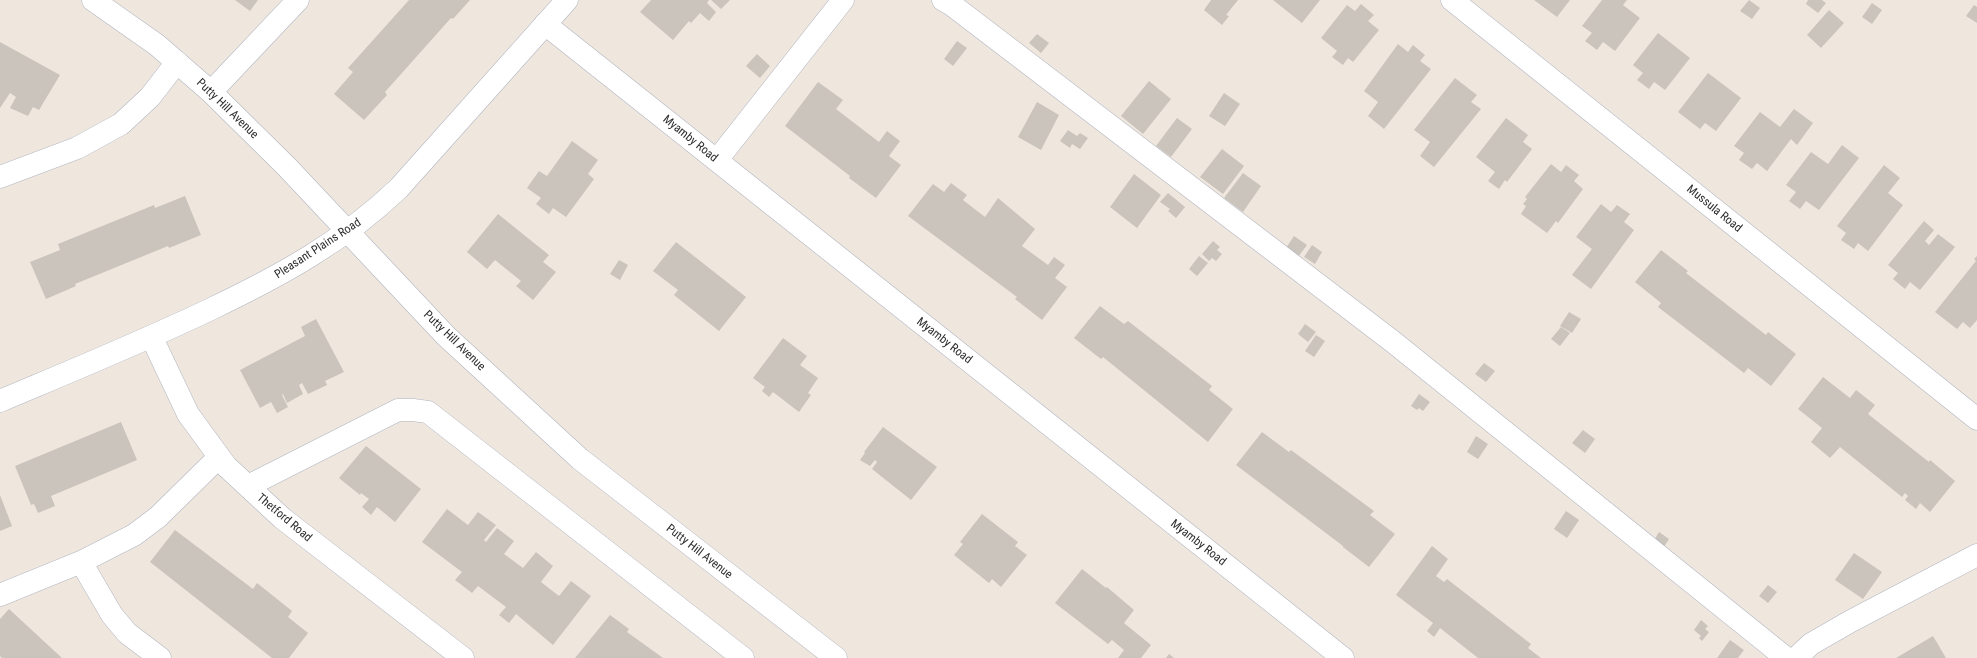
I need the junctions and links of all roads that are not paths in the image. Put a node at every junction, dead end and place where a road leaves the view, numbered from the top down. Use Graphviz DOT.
graph roads {
  1 [pos="93,0"];
  2 [pos="298,0"];
  3 [pos="567,0"];
  4 [pos="844,0"];
  5 [pos="943,0"];
  6 [pos="1452,0"];
  7 [pos="545,24"];
  8 [pos="177,62"];
  9 [pos="211,92"];
  10 [pos="717,160"];
  11 [pos="0,177"];
  12 [pos="348,232"];
  13 [pos="152,338"];
  14 [pos="0,401"];
  15 [pos="1977,419"];
  16 [pos="219,457"];
  17 [pos="248,486"];
  18 [pos="1977,555"];
  19 [pos="81,562"];
  20 [pos="0,595"];
  21 [pos="160,658"];
  22 [pos="463,658"];
  23 [pos="743,658"];
  24 [pos="836,658"];
  25 [pos="1343,658"];
  26 [pos="1786,658"];
  27 [pos="1796,658"];
  1 -- 8 [label="street, Putty Hill Avenue"];
  2 -- 9 [label="street"];
  3 -- 7 [label="street, Pleasant Plains Road"];
  4 -- 10 [label="street"];
  5 -- 26 [label="street"];
  6 -- 15 [label="street, Mussula Road"];
  7 -- 10 [label="street, Myamby Road"];
  7 -- 12 [label="street, Pleasant Plains Road"];
  8 -- 9 [label="street, Putty Hill Avenue"];
  8 -- 11 [label="street"];
  9 -- 12 [label="street, Putty Hill Avenue"];
  10 -- 25 [label="street, Myamby Road"];
  12 -- 13 [label="street, Pleasant Plains Road"];
  12 -- 24 [label="street, Putty Hill Avenue"];
  13 -- 14 [label="street, Pleasant Plains Road"];
  13 -- 16 [label="street, Thetford Road"];
  16 -- 17 [label="street, Thetford Road"];
  16 -- 19 [label="street"];
  17 -- 22 [label="street, Thetford Road"];
  17 -- 23 [label="street"];
  18 -- 27 [label="street"];
  19 -- 20 [label="street"];
  19 -- 21 [label="street"];
}
